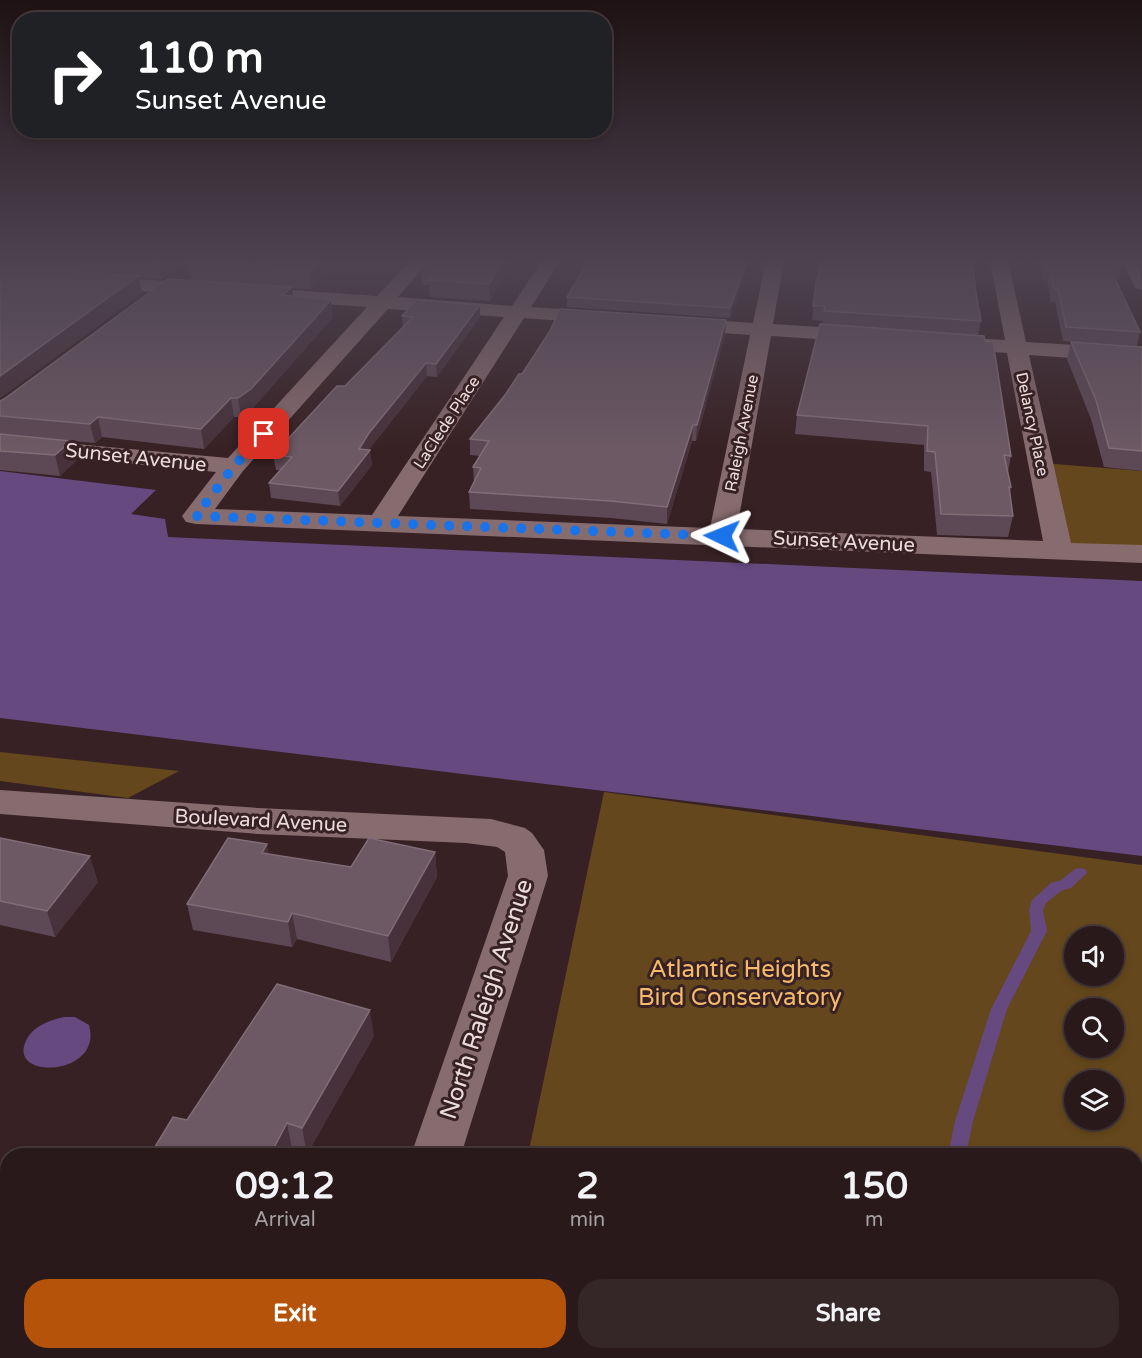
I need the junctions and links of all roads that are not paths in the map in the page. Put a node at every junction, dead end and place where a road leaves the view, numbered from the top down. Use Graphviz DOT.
graph roads {
  1 [pos="363,324"];
  2 [pos="511,324"];
  3 [pos="692,324"];
  4 [pos="762,324"];
  5 [pos="1012,324"];
  6 [pos="761,329"];
  7 [pos="878,337"];
  8 [pos="936,342"];
  9 [pos="1017,347"];
  10 [pos="1142,356"];
  11 [pos="0,444"];
  12 [pos="234,466"];
  13 [pos="380,523"];
  14 [pos="722,536"];
  15 [pos="1059,552"];
  16 [pos="1142,554"];
  17 [pos="0,802"];
  18 [pos="521,844"];
  19 [pos="438,1148"];
  1 -- 12 [label="street"];
  2 -- 13 [label="street, LaClede Place"];
  3 -- 6 [label="street"];
  4 -- 6 [label="street, Raleigh Avenue"];
  5 -- 9 [label="street, Delancy Place"];
  6 -- 7 [label="street"];
  6 -- 14 [label="street, Raleigh Avenue"];
  8 -- 9 [label="street"];
  9 -- 10 [label="street"];
  9 -- 15 [label="street, Delancy Place"];
  11 -- 12 [label="street, Sunset Avenue"];
  12 -- 13 [label="street, Sunset Avenue"];
  13 -- 14 [label="street, Sunset Avenue"];
  14 -- 15 [label="street, Sunset Avenue"];
  15 -- 16 [label="street, Sunset Avenue"];
  17 -- 18 [label="street, Boulevard Avenue"];
  18 -- 19 [label="street, North Raleigh Avenue"];
}
